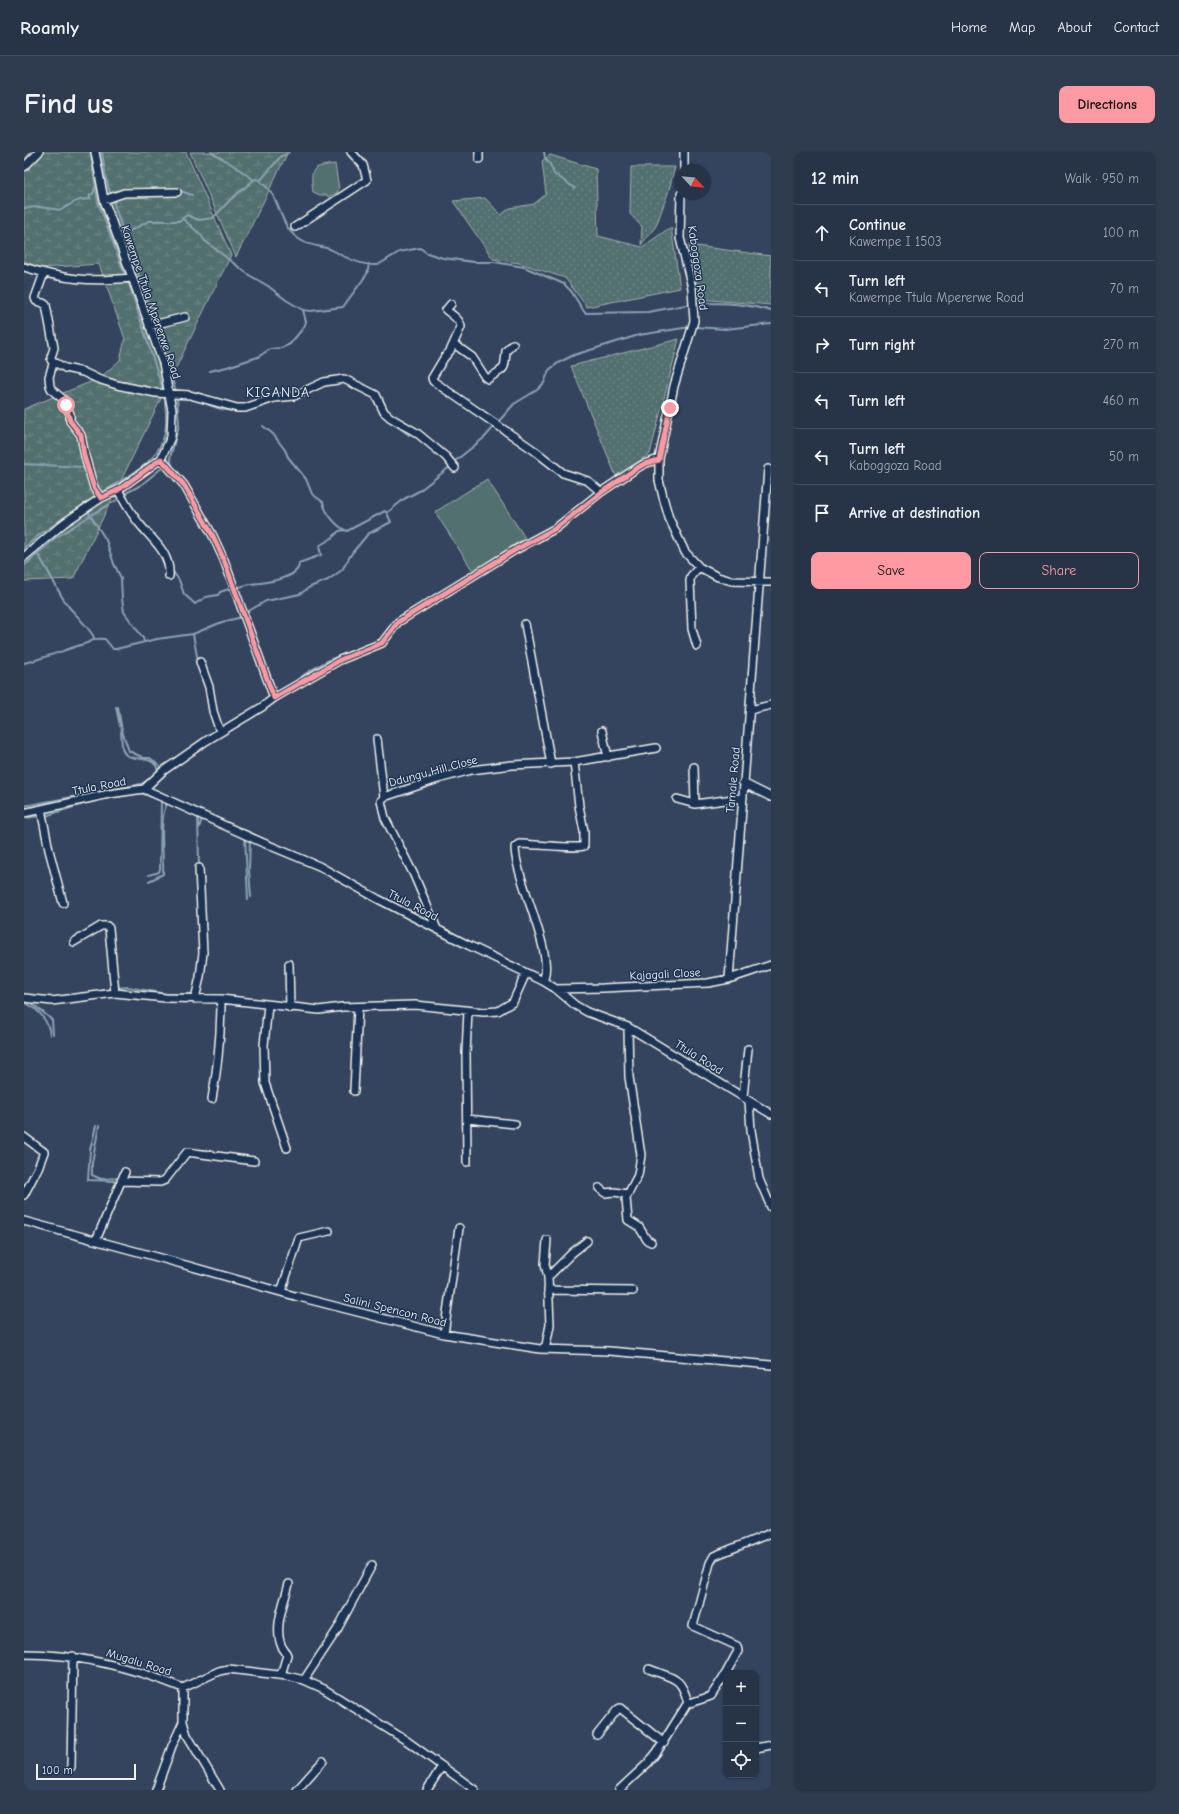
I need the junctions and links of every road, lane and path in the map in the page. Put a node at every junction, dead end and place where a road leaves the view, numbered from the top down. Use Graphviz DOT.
graph roads {
  1 [pos="39,152"];
  2 [pos="95,152"];
  3 [pos="351,152"];
  4 [pos="684,152"];
  5 [pos="684,164"];
  6 [pos="24,167"];
  7 [pos="177,192"];
  8 [pos="104,200"];
  9 [pos="681,200"];
  10 [pos="295,228"];
  11 [pos="24,267"];
  12 [pos="44,273"];
  13 [pos="132,278"];
  14 [pos="451,304"];
  15 [pos="185,317"];
  16 [pos="149,326"];
  17 [pos="454,344"];
  18 [pos="513,344"];
  19 [pos="51,360"];
  20 [pos="170,393"];
  21 [pos="161,459"];
  22 [pos="659,460"];
  23 [pos="453,466"];
  24 [pos="768,469"];
  25 [pos="118,490"];
  26 [pos="602,492"];
  27 [pos="101,498"];
  28 [pos="24,557"];
  29 [pos="699,567"];
  30 [pos="169,576"];
  31 [pos="771,582"];
  32 [pos="760,583"];
  33 [pos="525,624"];
  34 [pos="697,646"];
  35 [pos="200,662"];
  36 [pos="274,698"];
  37 [pos="771,705"];
  38 [pos="750,710"];
  39 [pos="602,731"];
  40 [pos="220,732"];
  41 [pos="377,739"];
  42 [pos="656,748"];
  43 [pos="608,757"];
  44 [pos="574,762"];
  45 [pos="551,764"];
  46 [pos="694,767"];
  47 [pos="743,783"];
  48 [pos="144,789"];
  49 [pos="384,797"];
  50 [pos="771,797"];
  51 [pos="742,798"];
  52 [pos="677,799"];
  53 [pos="695,804"];
  54 [pos="41,809"];
  55 [pos="24,813"];
  56 [pos="199,868"];
  57 [pos="63,903"];
  58 [pos="437,929"];
  59 [pos="74,942"];
  60 [pos="289,964"];
  61 [pos="771,965"];
  62 [pos="526,973"];
  63 [pos="729,979"];
  64 [pos="543,981"];
  65 [pos="556,989"];
  66 [pos="115,993"];
  67 [pos="24,998"];
  68 [pos="195,998"];
  69 [pos="221,999"];
  70 [pos="268,1005"];
  71 [pos="358,1007"];
  72 [pos="290,1008"];
  73 [pos="468,1010"];
  74 [pos="628,1027"];
  75 [pos="748,1049"];
  76 [pos="354,1091"];
  77 [pos="212,1099"];
  78 [pos="746,1099"];
  79 [pos="771,1114"];
  80 [pos="467,1119"];
  81 [pos="515,1124"];
  82 [pos="24,1137"];
  83 [pos="287,1148"];
  84 [pos="254,1161"];
  85 [pos="467,1162"];
  86 [pos="125,1172"];
  87 [pos="121,1181"];
  88 [pos="599,1188"];
  89 [pos="24,1194"];
  90 [pos="628,1194"];
  91 [pos="771,1207"];
  92 [pos="24,1222"];
  93 [pos="459,1228"];
  94 [pos="329,1231"];
  95 [pos="96,1240"];
  96 [pos="547,1240"];
  97 [pos="588,1241"];
  98 [pos="651,1242"];
  99 [pos="548,1277"];
  100 [pos="548,1290"];
  101 [pos="634,1291"];
  102 [pos="281,1292"];
  103 [pos="444,1334"];
  104 [pos="542,1349"];
  105 [pos="771,1365"];
  106 [pos="771,1533"];
  107 [pos="372,1565"];
  108 [pos="289,1584"];
  109 [pos="24,1654"];
  110 [pos="72,1656"];
  111 [pos="649,1669"];
  112 [pos="728,1670"];
  113 [pos="281,1675"];
  114 [pos="723,1678"];
  115 [pos="304,1680"];
  116 [pos="183,1688"];
  117 [pos="688,1703"];
  118 [pos="183,1722"];
  119 [pos="597,1735"];
  120 [pos="664,1743"];
  121 [pos="771,1745"];
  122 [pos="759,1747"];
  123 [pos="323,1761"];
  124 [pos="442,1766"];
  125 [pos="71,1767"];
  126 [pos="156,1790"];
  127 [pos="220,1790"];
  128 [pos="297,1790"];
  129 [pos="427,1790"];
  130 [pos="475,1790"];
  131 [pos="619,1790"];
  1 -- 6 [label="street"];
  2 -- 8 [label="street, Kawempe Ttula Mpererwe Road"];
  3 -- 10 [label="street"];
  4 -- 5 [label="street"];
  7 -- 8 [label="street"];
  8 -- 13 [label="street, Kawempe Ttula Mpererwe Road"];
  9 -- 22 [label="street, Kaboggoza Road"];
  11 -- 12 [label="street"];
  12 -- 13 [label="street"];
  12 -- 19 [label="street"];
  13 -- 16 [label="street, Kawempe Ttula Mpererwe Road"];
  14 -- 17 [label="street"];
  15 -- 16 [label="street"];
  16 -- 20 [label="street, Kawempe Ttula Mpererwe Road"];
  17 -- 18 [label="street"];
  17 -- 26 [label="street"];
  19 -- 20 [label="street"];
  19 -- 27 [label="street"];
  20 -- 21 [label="street, Kawempe Ttula Mpererwe Road"];
  20 -- 23 [label="street"];
  21 -- 25 [label="street"];
  21 -- 36 [label="street"];
  22 -- 26 [label="street"];
  22 -- 29 [label="street, Kaboggoza Road"];
  24 -- 32 [label="street, Tamale Road"];
  25 -- 27 [label="street"];
  25 -- 30 [label="street"];
  26 -- 36 [label="street"];
  27 -- 28 [label="street"];
  29 -- 32 [label="street, Kaboggoza Road"];
  29 -- 34 [label="street"];
  31 -- 32 [label="street, Kaboggoza Road"];
  32 -- 38 [label="street, Tamale Road"];
  33 -- 45 [label="street"];
  35 -- 40 [label="street"];
  36 -- 40 [label="street"];
  37 -- 38 [label="street"];
  38 -- 47 [label="street, Tamale Road"];
  39 -- 43 [label="street"];
  40 -- 48 [label="street"];
  41 -- 49 [label="street"];
  42 -- 43 [label="street, Ddungu Hill Close"];
  43 -- 44 [label="street, Ddungu Hill Close"];
  44 -- 45 [label="street, Ddungu Hill Close"];
  44 -- 64 [label="street"];
  45 -- 49 [label="street, Ddungu Hill Close"];
  46 -- 53 [label="street"];
  47 -- 50 [label="street"];
  47 -- 51 [label="street, Tamale Road"];
  48 -- 54 [label="street, Ttula Road"];
  48 -- 58 [label="street, Ttula Road"];
  49 -- 58 [label="street, Ddungu Hill Close"];
  51 -- 53 [label="street"];
  51 -- 63 [label="street, Tamale Road"];
  52 -- 53 [label="street"];
  54 -- 55 [label="street, Ttula Road"];
  54 -- 57 [label="street"];
  56 -- 68 [label="street"];
  58 -- 62 [label="street, Ttula Road"];
  59 -- 66 [label="street"];
  60 -- 72 [label="street"];
  61 -- 63 [label="street, Kajagali Close"];
  62 -- 64 [label="street, Ttula Road"];
  62 -- 73 [label="street"];
  63 -- 65 [label="street, Kajagali Close"];
  64 -- 65 [label="street, Ttula Road"];
  65 -- 74 [label="street, Ttula Road"];
  66 -- 67 [label="street"];
  66 -- 68 [label="street"];
  68 -- 69 [label="street"];
  69 -- 70 [label="street"];
  69 -- 77 [label="street"];
  70 -- 72 [label="street"];
  70 -- 83 [label="street"];
  71 -- 72 [label="street"];
  71 -- 73 [label="street"];
  71 -- 76 [label="street"];
  73 -- 80 [label="street"];
  74 -- 78 [label="street, Ttula Road"];
  74 -- 90 [label="street"];
  75 -- 78 [label="street"];
  78 -- 79 [label="street, Ttula Road"];
  78 -- 91 [label="street"];
  80 -- 81 [label="street"];
  80 -- 85 [label="street"];
  82 -- 89 [label="street"];
  84 -- 87 [label="street"];
  86 -- 87 [label="street"];
  87 -- 95 [label="street"];
  88 -- 90 [label="street"];
  90 -- 98 [label="street"];
  92 -- 95 [label="street, Salini Spencon Road"];
  93 -- 103 [label="street"];
  94 -- 102 [label="street"];
  95 -- 102 [label="street, Salini Spencon Road"];
  96 -- 99 [label="street"];
  97 -- 99 [label="street"];
  99 -- 100 [label="street"];
  100 -- 101 [label="street"];
  100 -- 104 [label="street"];
  102 -- 103 [label="street, Salini Spencon Road"];
  103 -- 104 [label="street, Salini Spencon Road"];
  104 -- 105 [label="street, Salini Spencon Road"];
  106 -- 112 [label="street"];
  107 -- 115 [label="street"];
  108 -- 113 [label="street"];
  109 -- 110 [label="street, Mugalu Road"];
  110 -- 116 [label="street, Mugalu Road"];
  110 -- 125 [label="street"];
  111 -- 117 [label="street"];
  113 -- 115 [label="street"];
  113 -- 116 [label="street"];
  114 -- 117 [label="street"];
  115 -- 124 [label="street"];
  116 -- 118 [label="street, Mugalu Road"];
  117 -- 120 [label="street"];
  118 -- 126 [label="street"];
  118 -- 127 [label="street, Mugalu Road"];
  119 -- 120 [label="street"];
  120 -- 131 [label="street"];
  121 -- 122 [label="street"];
  123 -- 128 [label="street"];
  124 -- 129 [label="street"];
  124 -- 130 [label="street"];
}
